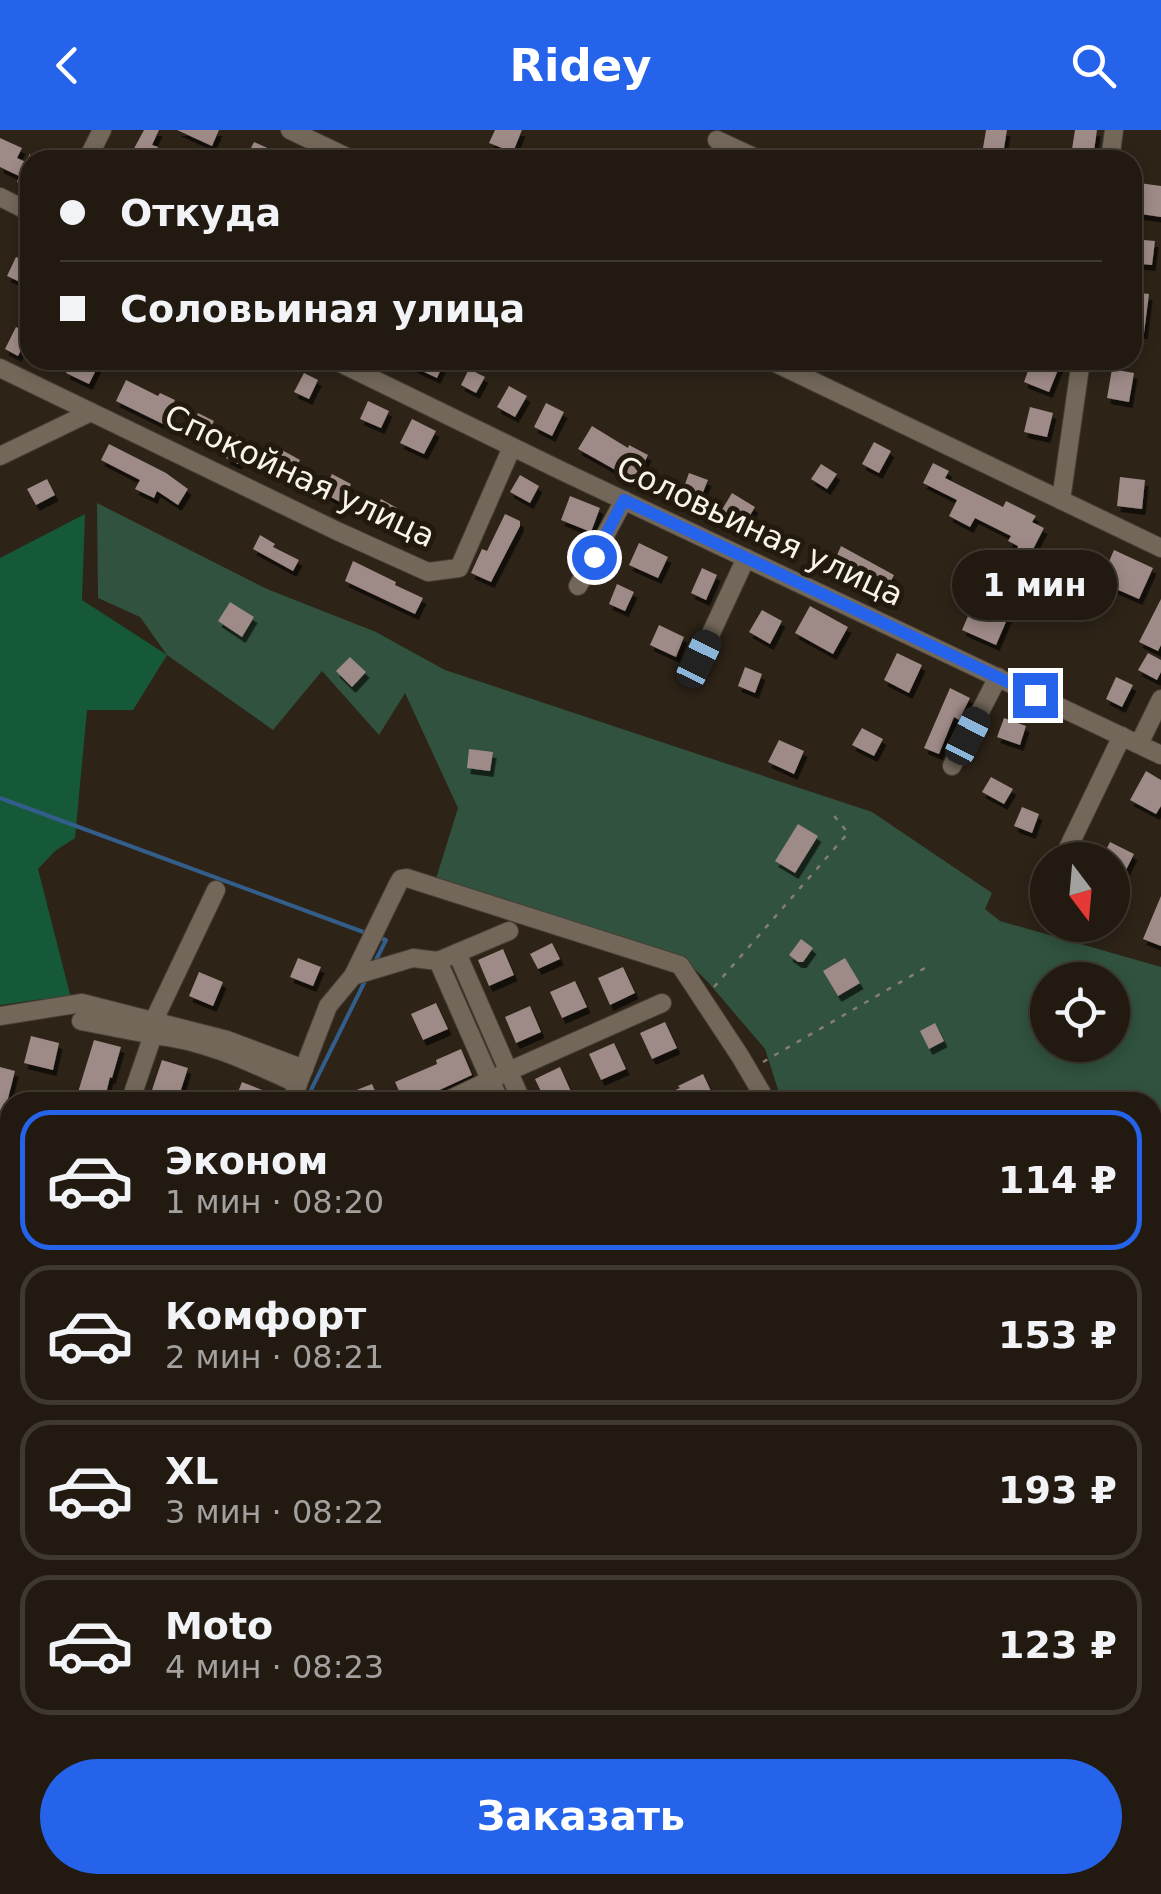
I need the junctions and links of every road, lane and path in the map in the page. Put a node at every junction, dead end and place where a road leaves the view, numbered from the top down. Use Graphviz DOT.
graph roads {
  1 [pos="290,130"];
  2 [pos="717,140"];
  3 [pos="332,150"];
  4 [pos="738,150"];
  5 [pos="0,368"];
  6 [pos="354,370"];
  7 [pos="790,370"];
  8 [pos="1080,370"];
  9 [pos="91,412"];
  10 [pos="512,447"];
  11 [pos="0,456"];
  12 [pos="624,500"];
  13 [pos="1061,500"];
  14 [pos="1161,548"];
  15 [pos="746,558"];
  16 [pos="578,586"];
  17 [pos="699,659"];
  18 [pos="998,677"];
  19 [pos="1161,699"];
  20 [pos="1131,740"];
  21 [pos="1161,755"];
  22 [pos="952,766"];
  23 [pos="830,812"];
  24 [pos="1072,842"];
  25 [pos="216,890"];
  26 [pos="509,931"];
  27 [pos="457,953"];
  28 [pos="438,961"];
  29 [pos="930,966"];
  30 [pos="353,976"];
  31 [pos="703,1000"];
  32 [pos="662,1003"];
  33 [pos="0,1016"];
  34 [pos="80,1021"];
  35 [pos="154,1028"];
  36 [pos="748,1070"];
  37 [pos="509,1071"];
  38 [pos="301,1077"];
  39 [pos="491,1081"];
  40 [pos="133,1092"];
  41 [pos="295,1092"];
  42 [pos="466,1092"];
  43 [pos="496,1092"];
  44 [pos="518,1092"];
  45 [pos="762,1092"];
  1 -- 3 [label="street"];
  2 -- 4 [label="street"];
  5 -- 9 [label="street, Спокойная улица"];
  6 -- 10 [label="street, Соловьиная улица"];
  7 -- 13 [label="street"];
  8 -- 13 [label="street"];
  9 -- 10 [label="street, Спокойная улица"];
  9 -- 11 [label="street"];
  10 -- 12 [label="street, Соловьиная улица"];
  12 -- 15 [label="street, Соловьиная улица"];
  12 -- 16 [label="street"];
  13 -- 14 [label="street"];
  15 -- 17 [label="street"];
  15 -- 18 [label="street, Соловьиная улица"];
  18 -- 20 [label="street, Соловьиная улица"];
  18 -- 22 [label="street"];
  19 -- 20 [label="street"];
  20 -- 21 [label="street, Соловьиная улица"];
  20 -- 24 [label="street"];
  23 -- 31 [label="path"];
  25 -- 35 [label="street"];
  26 -- 27 [label="street"];
  27 -- 28 [label="street"];
  27 -- 37 [label="street"];
  28 -- 30 [label="street"];
  28 -- 39 [label="street"];
  29 -- 36 [label="path"];
  30 -- 31 [label="street"];
  30 -- 38 [label="street"];
  31 -- 36 [label="street"];
  32 -- 37 [label="street"];
  33 -- 35 [label="street"];
  34 -- 35 [label="street"];
  35 -- 38 [label="street"];
  35 -- 40 [label="street"];
  36 -- 45 [label="street"];
  37 -- 39 [label="street"];
  37 -- 44 [label="street"];
  38 -- 41 [label="street"];
  39 -- 42 [label="street"];
  39 -- 43 [label="street"];
}
